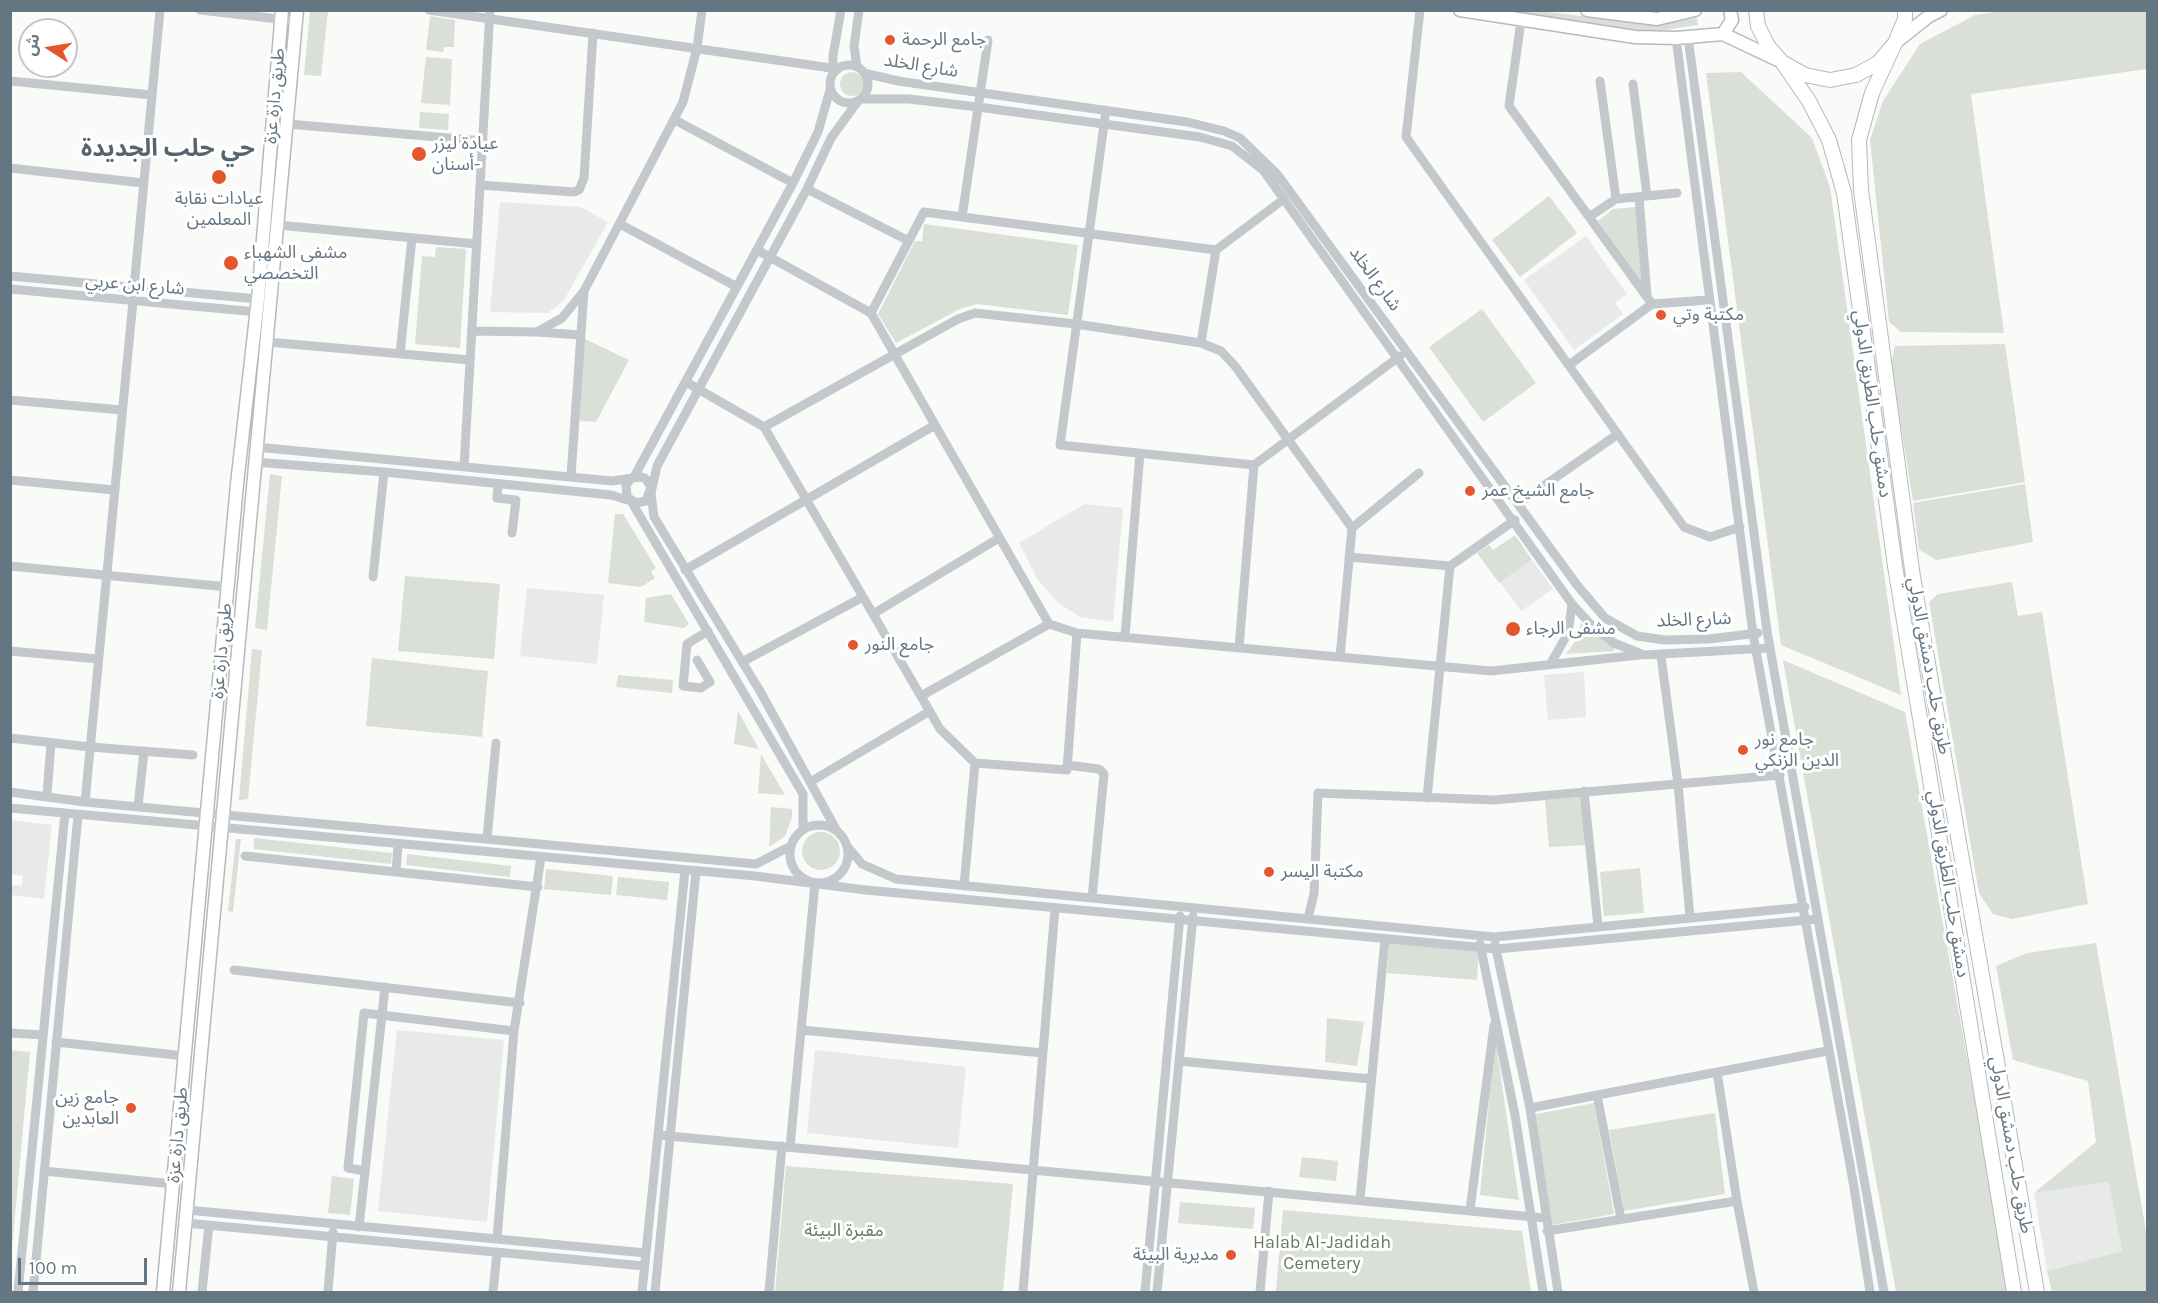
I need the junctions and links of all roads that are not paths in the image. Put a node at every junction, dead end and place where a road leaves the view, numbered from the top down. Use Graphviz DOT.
graph roads {
  1 [pos="160,10"];
  2 [pos="200,10"];
  3 [pos="429,10"];
  4 [pos="702,10"];
  5 [pos="841,10"];
  6 [pos="859,10"];
  7 [pos="1420,10"];
  8 [pos="1460,10"];
  9 [pos="1541,10"];
  10 [pos="1587,10"];
  11 [pos="1730,10"];
  12 [pos="1756,10"];
  13 [pos="1905,10"];
  14 [pos="1941,10"];
  15 [pos="1693,11"];
  16 [pos="1678,12"];
  17 [pos="282,15"];
  18 [pos="490,15"];
  19 [pos="297,16"];
  20 [pos="1521,21"];
  21 [pos="1539,24"];
  22 [pos="593,33"];
  23 [pos="1723,34"];
  24 [pos="1682,38"];
  25 [pos="988,39"];
  26 [pos="1895,43"];
  27 [pos="697,48"];
  28 [pos="1782,62"];
  29 [pos="834,70"];
  30 [pos="861,70"];
  31 [pos="10,81"];
  32 [pos="1600,81"];
  33 [pos="1633,84"];
  34 [pos="830,90"];
  35 [pos="980,92"];
  36 [pos="152,95"];
  37 [pos="860,100"];
  38 [pos="978,107"];
  39 [pos="1106,110"];
  40 [pos="675,120"];
  41 [pos="288,124"];
  42 [pos="1104,124"];
  43 [pos="483,141"];
  44 [pos="10,168"];
  45 [pos="143,183"];
  46 [pos="793,183"];
  47 [pos="480,185"];
  48 [pos="807,189"];
  49 [pos="1677,193"];
  50 [pos="1643,197"];
  51 [pos="1284,199"];
  52 [pos="1616,200"];
  53 [pos="962,217"];
  54 [pos="1589,217"];
  55 [pos="620,224"];
  56 [pos="278,225"];
  57 [pos="1089,233"];
  58 [pos="412,238"];
  59 [pos="907,240"];
  60 [pos="477,243"];
  61 [pos="757,250"];
  62 [pos="1216,250"];
  63 [pos="770,257"];
  64 [pos="10,276"];
  65 [pos="737,287"];
  66 [pos="134,288"];
  67 [pos="10,289"];
  68 [pos="584,291"];
  69 [pos="258,299"];
  70 [pos="1650,300"];
  71 [pos="1708,300"];
  72 [pos="133,301"];
  73 [pos="257,312"];
  74 [pos="871,313"];
  75 [pos="1076,324"];
  76 [pos="472,331"];
  77 [pos="537,332"];
  78 [pos="581,335"];
  79 [pos="268,342"];
  80 [pos="1201,343"];
  81 [pos="1407,351"];
  82 [pos="400,354"];
  83 [pos="895,356"];
  84 [pos="1396,358"];
  85 [pos="470,360"];
  86 [pos="1569,365"];
  87 [pos="686,382"];
  88 [pos="698,390"];
  89 [pos="10,400"];
  90 [pos="122,410"];
  91 [pos="935,425"];
  92 [pos="764,427"];
  93 [pos="1618,434"];
  94 [pos="1289,439"];
  95 [pos="256,447"];
  96 [pos="1140,453"];
  97 [pos="254,462"];
  98 [pos="1254,465"];
  99 [pos="464,467"];
  100 [pos="384,472"];
  101 [pos="1419,473"];
  102 [pos="571,476"];
  103 [pos="632,479"];
  104 [pos="10,480"];
  105 [pos="237,484"];
  106 [pos="252,484"];
  107 [pos="498,484"];
  108 [pos="114,490"];
  109 [pos="651,493"];
  110 [pos="807,500"];
  111 [pos="631,501"];
  112 [pos="1519,503"];
  113 [pos="1515,520"];
  114 [pos="1740,527"];
  115 [pos="1352,528"];
  116 [pos="512,533"];
  117 [pos="999,538"];
  118 [pos="1349,557"];
  119 [pos="10,566"];
  120 [pos="1450,566"];
  121 [pos="685,570"];
  122 [pos="106,575"];
  123 [pos="373,577"];
  124 [pos="1577,585"];
  125 [pos="228,587"];
  126 [pos="1565,593"];
  127 [pos="863,597"];
  128 [pos="1572,604"];
  129 [pos="873,614"];
  130 [pos="1049,624"];
  131 [pos="708,631"];
  132 [pos="1767,632"];
  133 [pos="1077,633"];
  134 [pos="1753,634"];
  135 [pos="1125,637"];
  136 [pos="1239,648"];
  137 [pos="1769,648"];
  138 [pos="734,650"];
  139 [pos="1755,650"];
  140 [pos="10,651"];
  141 [pos="1644,655"];
  142 [pos="1661,656"];
  143 [pos="723,657"];
  144 [pos="1340,657"];
  145 [pos="98,659"];
  146 [pos="697,660"];
  147 [pos="742,662"];
  148 [pos="1551,663"];
  149 [pos="1441,666"];
  150 [pos="921,696"];
  151 [pos="930,711"];
  152 [pos="10,738"];
  153 [pos="51,743"];
  154 [pos="496,743"];
  155 [pos="90,747"];
  156 [pos="144,751"];
  157 [pos="193,755"];
  158 [pos="975,764"];
  159 [pos="1067,765"];
  160 [pos="1780,775"];
  161 [pos="810,782"];
  162 [pos="1678,784"];
  163 [pos="1584,791"];
  164 [pos="10,792"];
  165 [pos="47,795"];
  166 [pos="1427,798"];
  167 [pos="85,802"];
  168 [pos="138,807"];
  169 [pos="10,808"];
  170 [pos="65,813"];
  171 [pos="78,815"];
  172 [pos="208,820"];
  173 [pos="224,822"];
  174 [pos="803,830"];
  175 [pos="837,831"];
  176 [pos="487,839"];
  177 [pos="398,844"];
  178 [pos="791,846"];
  179 [pos="848,847"];
  180 [pos="245,856"];
  181 [pos="541,857"];
  182 [pos="685,870"];
  183 [pos="696,871"];
  184 [pos="396,872"];
  185 [pos="815,883"];
  186 [pos="964,886"];
  187 [pos="538,887"];
  188 [pos="1092,898"];
  189 [pos="1104,899"];
  190 [pos="1815,905"];
  191 [pos="1181,906"];
  192 [pos="1801,907"];
  193 [pos="1055,908"];
  194 [pos="1194,908"];
  195 [pos="1102,912"];
  196 [pos="1690,917"];
  197 [pos="1308,918"];
  198 [pos="1179,919"];
  199 [pos="1818,919"];
  200 [pos="1192,920"];
  201 [pos="1804,921"];
  202 [pos="1598,926"];
  203 [pos="1479,935"];
  204 [pos="1494,937"];
  205 [pos="1385,939"];
  206 [pos="1481,948"];
  207 [pos="1497,949"];
  208 [pos="234,970"];
  209 [pos="48,985"];
  210 [pos="62,986"];
  211 [pos="385,987"];
  212 [pos="520,1003"];
  213 [pos="382,1015"];
  214 [pos="1495,1016"];
  215 [pos="801,1030"];
  216 [pos="514,1031"];
  217 [pos="10,1033"];
  218 [pos="43,1035"];
  219 [pos="56,1042"];
  220 [pos="1827,1051"];
  221 [pos="1043,1053"];
  222 [pos="185,1056"];
  223 [pos="1179,1061"];
  224 [pos="1717,1072"];
  225 [pos="1371,1079"];
  226 [pos="1597,1095"];
  227 [pos="37,1100"];
  228 [pos="51,1101"];
  229 [pos="1530,1108"];
  230 [pos="658,1135"];
  231 [pos="670,1136"];
  232 [pos="786,1147"];
  233 [pos="1033,1169"];
  234 [pos="44,1171"];
  235 [pos="365,1171"];
  236 [pos="1155,1181"];
  237 [pos="1168,1182"];
  238 [pos="173,1184"];
  239 [pos="1269,1191"];
  240 [pos="1360,1200"];
  241 [pos="1737,1201"];
  242 [pos="1470,1210"];
  243 [pos="186,1216"];
  244 [pos="26,1217"];
  245 [pos="1530,1217"];
  246 [pos="40,1218"];
  247 [pos="1545,1218"];
  248 [pos="1621,1219"];
  249 [pos="334,1224"];
  250 [pos="208,1225"];
  251 [pos="359,1227"];
  252 [pos="1547,1231"];
  253 [pos="333,1236"];
  254 [pos="496,1239"];
  255 [pos="497,1252"];
  256 [pos="645,1253"];
  257 [pos="644,1266"];
  258 [pos="15,1273"];
  259 [pos="18,1293"];
  260 [pos="33,1293"];
  261 [pos="163,1293"];
  262 [pos="179,1293"];
  263 [pos="202,1293"];
  264 [pos="328,1293"];
  265 [pos="493,1293"];
  266 [pos="642,1293"];
  267 [pos="655,1293"];
  268 [pos="769,1293"];
  269 [pos="1023,1293"];
  270 [pos="1145,1293"];
  271 [pos="1157,1293"];
  272 [pos="1260,1293"];
  273 [pos="1543,1293"];
  274 [pos="1558,1293"];
  275 [pos="1754,1293"];
  276 [pos="1870,1293"];
  277 [pos="1884,1293"];
  278 [pos="2014,1293"];
  279 [pos="2037,1293"];
  1 -- 36 [label="street"];
  2 -- 17 [label="street"];
  3 -- 18 [label="street"];
  4 -- 27 [label="street"];
  5 -- 29 [label="street"];
  6 -- 30 [label="street"];
  7 -- 86 [label="street"];
  8 -- 20 [label="main road"];
  9 -- 21 [label="main road"];
  10 -- 16 [label="main road"];
  11 -- 23 [label="main road"];
  12 -- 28 [label="highway, دمشق حلب الطريق الدولي"];
  13 -- 26 [label="highway, طريق حلب دمشق الدولي"];
  14 -- 26 [label="main road"];
  15 -- 16 [label="main road"];
  17 -- 19 [label="street"];
  17 -- 69 [label="main road, طريق دارة عزة"];
  18 -- 22 [label="street"];
  18 -- 43 [label="street"];
  19 -- 41 [label="main road"];
  20 -- 21 [label="main road"];
  20 -- 54 [label="street"];
  21 -- 24 [label="main road"];
  22 -- 27 [label="street"];
  22 -- 47 [label="street"];
  23 -- 24 [label="main road"];
  23 -- 28 [label="main road"];
  24 -- 71 [label="street"];
  24 -- 132 [label="street"];
  25 -- 35 [label="street"];
  26 -- 28 [label="highway"];
  26 -- 279 [label="highway, طريق حلب دمشق الدولي"];
  27 -- 29 [label="street"];
  27 -- 40 [label="street"];
  28 -- 278 [label="highway, دمشق حلب الطريق الدولي"];
  29 -- 30 [label="street"];
  29 -- 34 [label="street"];
  30 -- 35 [label="street, شارع الخلد"];
  30 -- 37 [label="street"];
  31 -- 36 [label="street"];
  32 -- 52 [label="street"];
  33 -- 50 [label="street"];
  34 -- 37 [label="street"];
  34 -- 46 [label="street"];
  35 -- 38 [label="street"];
  35 -- 39 [label="street, شارع الخلد"];
  36 -- 45 [label="street"];
  37 -- 38 [label="street"];
  37 -- 48 [label="street"];
  38 -- 42 [label="street"];
  38 -- 53 [label="street"];
  39 -- 42 [label="street"];
  39 -- 81 [label="street, شارع الخلد"];
  40 -- 46 [label="street"];
  40 -- 55 [label="street"];
  41 -- 43 [label="street"];
  41 -- 56 [label="main road"];
  42 -- 51 [label="street"];
  42 -- 57 [label="street"];
  43 -- 47 [label="street"];
  44 -- 45 [label="street"];
  45 -- 66 [label="street"];
  46 -- 61 [label="street"];
  47 -- 60 [label="street"];
  48 -- 59 [label="street"];
  48 -- 63 [label="street"];
  49 -- 50 [label="street"];
  50 -- 52 [label="street"];
  50 -- 70 [label="street"];
  51 -- 62 [label="street"];
  51 -- 84 [label="street"];
  52 -- 54 [label="street"];
  53 -- 57 [label="street"];
  53 -- 59 [label="street"];
  54 -- 70 [label="street"];
  55 -- 65 [label="street"];
  55 -- 68 [label="street"];
  56 -- 58 [label="street"];
  56 -- 79 [label="main road"];
  57 -- 62 [label="street"];
  57 -- 75 [label="street"];
  58 -- 60 [label="street"];
  58 -- 82 [label="street"];
  59 -- 74 [label="street"];
  60 -- 76 [label="street"];
  61 -- 63 [label="street"];
  61 -- 65 [label="street"];
  62 -- 80 [label="street"];
  63 -- 74 [label="street"];
  63 -- 88 [label="street"];
  64 -- 66 [label="street"];
  65 -- 87 [label="street"];
  66 -- 69 [label="street"];
  67 -- 72 [label="street, شارع ابن عربي"];
  68 -- 77 [label="street"];
  68 -- 78 [label="street"];
  69 -- 73 [label="main road, طريق دارة عزة"];
  70 -- 71 [label="street"];
  70 -- 86 [label="street"];
  71 -- 114 [label="street"];
  72 -- 73 [label="street, شارع ابن عربي"];
  72 -- 90 [label="street"];
  73 -- 105 [label="main road, طريق دارة عزة"];
  74 -- 83 [label="street"];
  75 -- 80 [label="street"];
  75 -- 83 [label="street"];
  75 -- 96 [label="street"];
  76 -- 77 [label="street"];
  76 -- 85 [label="street"];
  77 -- 78 [label="street"];
  78 -- 102 [label="street"];
  79 -- 82 [label="street"];
  79 -- 95 [label="main road"];
  80 -- 94 [label="street"];
  81 -- 84 [label="street"];
  81 -- 112 [label="street, شارع الخلد"];
  82 -- 85 [label="street"];
  83 -- 91 [label="street"];
  83 -- 92 [label="street"];
  84 -- 94 [label="street"];
  84 -- 113 [label="street"];
  85 -- 99 [label="street"];
  86 -- 93 [label="street"];
  87 -- 88 [label="street"];
  87 -- 103 [label="street"];
  88 -- 92 [label="street"];
  88 -- 109 [label="street"];
  89 -- 90 [label="street"];
  90 -- 108 [label="street"];
  91 -- 110 [label="street"];
  91 -- 117 [label="street"];
  92 -- 110 [label="street"];
  93 -- 112 [label="street"];
  93 -- 114 [label="street"];
  94 -- 98 [label="street"];
  94 -- 115 [label="street"];
  95 -- 97 [label="main road"];
  95 -- 99 [label="street"];
  96 -- 98 [label="street"];
  96 -- 135 [label="street"];
  97 -- 100 [label="street"];
  97 -- 106 [label="main road"];
  98 -- 136 [label="street"];
  99 -- 102 [label="street"];
  100 -- 107 [label="street"];
  100 -- 123 [label="street"];
  101 -- 115 [label="street"];
  102 -- 103 [label="street"];
  103 -- 109 [label="street"];
  103 -- 111 [label="street"];
  104 -- 108 [label="street"];
  105 -- 106 [label="main road"];
  105 -- 125 [label="main road, طريق دارة عزة"];
  106 -- 173 [label="main road"];
  107 -- 111 [label="street"];
  107 -- 116 [label="street"];
  108 -- 122 [label="street"];
  109 -- 111 [label="street"];
  109 -- 121 [label="street"];
  110 -- 121 [label="street"];
  110 -- 127 [label="street"];
  111 -- 131 [label="street"];
  112 -- 124 [label="street, شارع الخلد"];
  113 -- 120 [label="street"];
  113 -- 126 [label="street"];
  114 -- 134 [label="street"];
  115 -- 118 [label="street"];
  117 -- 129 [label="street"];
  117 -- 130 [label="street"];
  118 -- 120 [label="street"];
  118 -- 144 [label="street"];
  119 -- 122 [label="street"];
  120 -- 149 [label="street"];
  121 -- 138 [label="street"];
  122 -- 125 [label="street"];
  122 -- 145 [label="street"];
  124 -- 126 [label="street"];
  124 -- 134 [label="street, شارع الخلد"];
  125 -- 172 [label="main road, طريق دارة عزة"];
  126 -- 128 [label="street"];
  127 -- 129 [label="street"];
  127 -- 147 [label="street"];
  128 -- 141 [label="street"];
  128 -- 148 [label="street"];
  129 -- 150 [label="street"];
  130 -- 133 [label="street"];
  130 -- 150 [label="street"];
  131 -- 143 [label="street"];
  131 -- 146 [label="street"];
  132 -- 134 [label="street, شارع الخلد"];
  132 -- 137 [label="street"];
  133 -- 135 [label="street"];
  133 -- 159 [label="street"];
  134 -- 139 [label="street"];
  135 -- 136 [label="street"];
  136 -- 144 [label="street"];
  137 -- 139 [label="street"];
  137 -- 190 [label="street"];
  138 -- 143 [label="street"];
  138 -- 147 [label="street"];
  139 -- 142 [label="street"];
  139 -- 160 [label="street"];
  140 -- 145 [label="street"];
  141 -- 142 [label="street"];
  141 -- 148 [label="street"];
  142 -- 162 [label="street"];
  143 -- 174 [label="street"];
  144 -- 149 [label="street"];
  145 -- 155 [label="street"];
  147 -- 161 [label="street"];
  148 -- 149 [label="street"];
  149 -- 166 [label="street"];
  150 -- 151 [label="street"];
  151 -- 158 [label="street"];
  151 -- 161 [label="street"];
  152 -- 153 [label="street"];
  153 -- 155 [label="street"];
  153 -- 165 [label="street"];
  154 -- 176 [label="street"];
  155 -- 156 [label="street"];
  155 -- 167 [label="street"];
  156 -- 157 [label="street"];
  156 -- 168 [label="street"];
  158 -- 159 [label="street"];
  158 -- 186 [label="street"];
  159 -- 188 [label="street"];
  160 -- 162 [label="street"];
  160 -- 192 [label="street"];
  161 -- 175 [label="street"];
  162 -- 163 [label="street"];
  162 -- 196 [label="street"];
  163 -- 166 [label="street"];
  163 -- 202 [label="street"];
  164 -- 165 [label="street"];
  165 -- 167 [label="street"];
  166 -- 197 [label="street"];
  167 -- 168 [label="street"];
  168 -- 172 [label="street"];
  169 -- 170 [label="street"];
  170 -- 171 [label="street"];
  170 -- 209 [label="street"];
  171 -- 172 [label="street"];
  171 -- 210 [label="street"];
  172 -- 173 [label="street"];
  172 -- 222 [label="main road, طريق دارة عزة"];
  173 -- 176 [label="street"];
  173 -- 177 [label="street"];
  173 -- 243 [label="main road"];
  174 -- 175 [label="street"];
  174 -- 178 [label="street"];
  175 -- 179 [label="street"];
  176 -- 178 [label="street"];
  177 -- 181 [label="street"];
  177 -- 184 [label="street"];
  178 -- 185 [label="street"];
  179 -- 185 [label="street"];
  179 -- 186 [label="street"];
  180 -- 184 [label="street"];
  181 -- 182 [label="street"];
  181 -- 187 [label="street"];
  182 -- 183 [label="street"];
  182 -- 230 [label="street"];
  183 -- 185 [label="street"];
  183 -- 231 [label="street"];
  184 -- 187 [label="street"];
  185 -- 193 [label="street"];
  185 -- 215 [label="street"];
  186 -- 188 [label="street"];
  187 -- 212 [label="street"];
  188 -- 189 [label="street"];
  189 -- 191 [label="street"];
  189 -- 195 [label="street"];
  190 -- 192 [label="street"];
  190 -- 199 [label="street"];
  191 -- 194 [label="street"];
  191 -- 198 [label="street"];
  192 -- 196 [label="street"];
  192 -- 201 [label="street"];
  193 -- 195 [label="street"];
  193 -- 221 [label="street"];
  194 -- 197 [label="street"];
  194 -- 200 [label="street"];
  195 -- 198 [label="street"];
  196 -- 202 [label="street"];
  197 -- 203 [label="street"];
  198 -- 200 [label="street"];
  198 -- 236 [label="street"];
  199 -- 201 [label="street"];
  199 -- 277 [label="street"];
  200 -- 205 [label="street"];
  200 -- 223 [label="street"];
  201 -- 207 [label="street"];
  201 -- 220 [label="street"];
  202 -- 204 [label="street"];
  203 -- 204 [label="street"];
  203 -- 206 [label="street"];
  204 -- 207 [label="street"];
  205 -- 206 [label="street"];
  205 -- 225 [label="street"];
  206 -- 207 [label="street"];
  206 -- 214 [label="street"];
  207 -- 229 [label="street"];
  208 -- 211 [label="street"];
  209 -- 210 [label="street"];
  209 -- 218 [label="street"];
  210 -- 219 [label="street"];
  211 -- 212 [label="street"];
  211 -- 213 [label="street"];
  212 -- 216 [label="street"];
  213 -- 216 [label="street"];
  213 -- 235 [label="street"];
  213 -- 235 [label="street"];
  214 -- 242 [label="street"];
  214 -- 245 [label="street"];
  215 -- 221 [label="street"];
  215 -- 232 [label="street"];
  216 -- 254 [label="street"];
  217 -- 218 [label="street"];
  218 -- 227 [label="street"];
  219 -- 222 [label="street"];
  219 -- 228 [label="street"];
  220 -- 224 [label="street"];
  220 -- 276 [label="street"];
  221 -- 233 [label="street"];
  222 -- 238 [label="main road, طريق دارة عزة"];
  223 -- 225 [label="street"];
  223 -- 237 [label="street"];
  224 -- 226 [label="street"];
  224 -- 241 [label="street"];
  225 -- 240 [label="street"];
  226 -- 229 [label="street"];
  226 -- 248 [label="street"];
  227 -- 228 [label="street"];
  227 -- 244 [label="street"];
  228 -- 234 [label="street"];
  229 -- 247 [label="street"];
  230 -- 231 [label="street"];
  230 -- 256 [label="street"];
  231 -- 232 [label="street"];
  231 -- 267 [label="street"];
  232 -- 233 [label="street"];
  232 -- 268 [label="street"];
  233 -- 236 [label="street"];
  233 -- 269 [label="street"];
  234 -- 238 [label="street"];
  234 -- 246 [label="street"];
  235 -- 251 [label="street"];
  236 -- 237 [label="street"];
  236 -- 270 [label="street"];
  237 -- 239 [label="street"];
  237 -- 271 [label="street"];
  238 -- 261 [label="main road, طريق دارة عزة"];
  239 -- 240 [label="street"];
  239 -- 272 [label="street"];
  240 -- 242 [label="street"];
  241 -- 248 [label="street"];
  241 -- 275 [label="street"];
  242 -- 245 [label="street"];
  243 -- 249 [label="street"];
  243 -- 250 [label="street"];
  243 -- 262 [label="main road"];
  244 -- 246 [label="street"];
  244 -- 258 [label="street"];
  245 -- 247 [label="street"];
  245 -- 273 [label="street"];
  246 -- 260 [label="street"];
  247 -- 252 [label="street"];
  248 -- 252 [label="street"];
  249 -- 251 [label="street"];
  249 -- 253 [label="street"];
  250 -- 253 [label="street"];
  250 -- 263 [label="street"];
  251 -- 254 [label="street"];
  252 -- 274 [label="street"];
  253 -- 255 [label="street"];
  253 -- 264 [label="street"];
  254 -- 256 [label="street"];
  255 -- 257 [label="street"];
  255 -- 265 [label="street"];
  256 -- 257 [label="street"];
  257 -- 266 [label="street"];
  258 -- 259 [label="street"];
}
